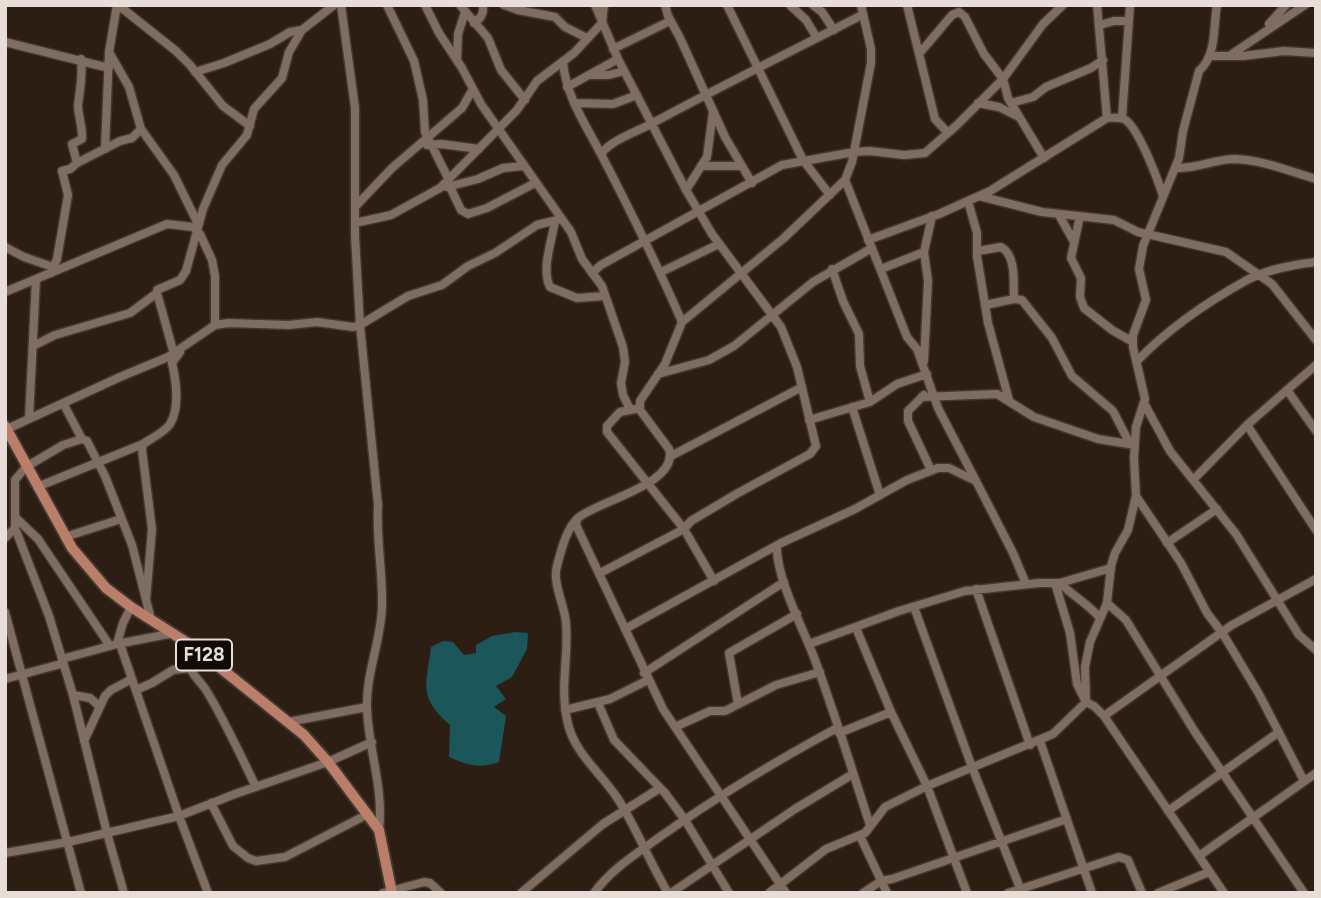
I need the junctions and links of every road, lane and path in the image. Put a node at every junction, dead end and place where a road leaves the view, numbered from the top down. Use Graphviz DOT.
graph roads {
  1 [pos="118,5"];
  2 [pos="387,5"];
  3 [pos="425,5"];
  4 [pos="483,5"];
  5 [pos="504,5"];
  6 [pos="596,5"];
  7 [pos="604,5"];
  8 [pos="664,5"];
  9 [pos="727,5"];
  10 [pos="790,5"];
  11 [pos="813,5"];
  12 [pos="861,5"];
  13 [pos="907,5"];
  14 [pos="1063,5"];
  15 [pos="1097,5"];
  16 [pos="1130,5"];
  17 [pos="1217,5"];
  18 [pos="1286,5"];
  19 [pos="1305,5"];
  20 [pos="331,8"];
  21 [pos="341,9"];
  22 [pos="463,9"];
  23 [pos="862,15"];
  24 [pos="670,21"];
  25 [pos="1128,21"];
  26 [pos="474,23"];
  27 [pos="602,23"];
  28 [pos="1100,25"];
  29 [pos="302,30"];
  30 [pos="834,30"];
  31 [pos="1258,37"];
  32 [pos="458,38"];
  33 [pos="817,38"];
  34 [pos="584,41"];
  35 [pos="5,43"];
  36 [pos="445,43"];
  37 [pos="613,49"];
  38 [pos="109,52"];
  39 [pos="1316,53"];
  40 [pos="919,54"];
  41 [pos="1211,56"];
  42 [pos="1228,56"];
  43 [pos="81,59"];
  44 [pos="618,59"];
  45 [pos="457,60"];
  46 [pos="1103,60"];
  47 [pos="563,62"];
  48 [pos="109,68"];
  49 [pos="759,70"];
  50 [pos="624,71"];
  51 [pos="195,72"];
  52 [pos="590,75"];
  53 [pos="1003,79"];
  54 [pos="567,87"];
  55 [pos="473,89"];
  56 [pos="637,95"];
  57 [pos="707,95"];
  58 [pos="525,100"];
  59 [pos="574,103"];
  60 [pos="978,103"];
  61 [pos="1012,103"];
  62 [pos="713,112"];
  63 [pos="1019,117"];
  64 [pos="1107,118"];
  65 [pos="1122,118"];
  66 [pos="652,123"];
  67 [pos="250,126"];
  68 [pos="141,129"];
  69 [pos="498,131"];
  70 [pos="948,133"];
  71 [pos="426,143"];
  72 [pos="105,149"];
  73 [pos="479,149"];
  74 [pos="854,152"];
  75 [pos="601,154"];
  76 [pos="1044,158"];
  77 [pos="803,160"];
  78 [pos="77,163"];
  79 [pos="523,166"];
  80 [pos="701,166"];
  81 [pos="742,166"];
  82 [pos="1175,169"];
  83 [pos="1316,179"];
  84 [pos="845,180"];
  85 [pos="535,183"];
  86 [pos="752,183"];
  87 [pos="446,185"];
  88 [pos="686,190"];
  89 [pos="830,195"];
  90 [pos="978,196"];
  91 [pos="1163,196"];
  92 [pos="968,201"];
  93 [pos="355,206"];
  94 [pos="699,213"];
  95 [pos="1059,215"];
  96 [pos="932,216"];
  97 [pos="1080,216"];
  98 [pos="558,220"];
  99 [pos="355,223"];
  100 [pos="197,227"];
  101 [pos="1146,233"];
  102 [pos="1073,240"];
  103 [pos="645,241"];
  104 [pos="719,244"];
  105 [pos="870,244"];
  106 [pos="5,247"];
  107 [pos="978,251"];
  108 [pos="924,252"];
  109 [pos="1316,262"];
  110 [pos="832,269"];
  111 [pos="881,269"];
  112 [pos="52,270"];
  113 [pos="661,272"];
  114 [pos="592,273"];
  115 [pos="741,275"];
  116 [pos="1261,275"];
  117 [pos="36,279"];
  118 [pos="5,292"];
  119 [pos="156,293"];
  120 [pos="605,296"];
  121 [pos="1014,299"];
  122 [pos="985,305"];
  123 [pos="774,315"];
  124 [pos="682,322"];
  125 [pos="360,325"];
  126 [pos="215,326"];
  127 [pos="1316,340"];
  128 [pos="1133,342"];
  129 [pos="33,346"];
  130 [pos="182,349"];
  131 [pos="174,354"];
  132 [pos="1137,361"];
  133 [pos="924,364"];
  134 [pos="1316,365"];
  135 [pos="658,374"];
  136 [pos="927,374"];
  137 [pos="802,387"];
  138 [pos="1287,390"];
  139 [pos="932,392"];
  140 [pos="1009,400"];
  141 [pos="870,402"];
  142 [pos="63,403"];
  143 [pos="1144,403"];
  144 [pos="852,407"];
  145 [pos="635,409"];
  146 [pos="29,419"];
  147 [pos="810,420"];
  148 [pos="1247,425"];
  149 [pos="6,428"];
  150 [pos="1316,431"];
  151 [pos="82,439"];
  152 [pos="143,444"];
  153 [pos="1132,445"];
  154 [pos="671,456"];
  155 [pos="97,461"];
  156 [pos="26,467"];
  157 [pos="930,470"];
  158 [pos="1194,479"];
  159 [pos="648,481"];
  160 [pos="976,481"];
  161 [pos="37,487"];
  162 [pos="880,495"];
  163 [pos="1136,496"];
  164 [pos="1217,509"];
  165 [pos="121,519"];
  166 [pos="577,519"];
  167 [pos="16,523"];
  168 [pos="684,529"];
  169 [pos="1316,530"];
  170 [pos="5,537"];
  171 [pos="65,537"];
  172 [pos="1167,543"];
  173 [pos="777,547"];
  174 [pos="1111,568"];
  175 [pos="600,573"];
  176 [pos="1316,579"];
  177 [pos="141,580"];
  178 [pos="715,581"];
  179 [pos="784,582"];
  180 [pos="1057,583"];
  181 [pos="1026,584"];
  182 [pos="976,589"];
  183 [pos="146,600"];
  184 [pos="1276,600"];
  185 [pos="1107,603"];
  186 [pos="130,607"];
  187 [pos="914,607"];
  188 [pos="5,612"];
  189 [pos="797,614"];
  190 [pos="1100,618"];
  191 [pos="152,619"];
  192 [pos="856,628"];
  193 [pos="625,629"];
  194 [pos="174,633"];
  195 [pos="1223,634"];
  196 [pos="809,643"];
  197 [pos="116,645"];
  198 [pos="1316,650"];
  199 [pos="62,659"];
  200 [pos="211,660"];
  201 [pos="190,668"];
  202 [pos="820,672"];
  203 [pos="22,674"];
  204 [pos="1162,676"];
  205 [pos="646,677"];
  206 [pos="5,679"];
  207 [pos="132,679"];
  208 [pos="136,690"];
  209 [pos="73,695"];
  210 [pos="1086,702"];
  211 [pos="598,703"];
  212 [pos="738,704"];
  213 [pos="99,706"];
  214 [pos="367,707"];
  215 [pos="565,710"];
  216 [pos="891,712"];
  217 [pos="1104,716"];
  218 [pos="288,722"];
  219 [pos="675,727"];
  220 [pos="838,731"];
  221 [pos="1279,732"];
  222 [pos="85,741"];
  223 [pos="1040,741"];
  224 [pos="372,742"];
  225 [pos="1030,745"];
  226 [pos="328,762"];
  227 [pos="972,767"];
  228 [pos="853,774"];
  229 [pos="1222,774"];
  230 [pos="1310,777"];
  231 [pos="927,786"];
  232 [pos="1316,786"];
  233 [pos="256,787"];
  234 [pos="660,788"];
  235 [pos="720,795"];
  236 [pos="211,803"];
  237 [pos="624,810"];
  238 [pos="1168,811"];
  239 [pos="368,814"];
  240 [pos="179,816"];
  241 [pos="1252,818"];
  242 [pos="1067,819"];
  243 [pos="685,820"];
  244 [pos="870,825"];
  245 [pos="379,830"];
  246 [pos="107,834"];
  247 [pos="860,835"];
  248 [pos="750,840"];
  249 [pos="1003,841"];
  250 [pos="68,842"];
  251 [pos="643,849"];
  252 [pos="5,853"];
  253 [pos="1199,856"];
  254 [pos="955,858"];
  255 [pos="713,866"];
  256 [pos="1083,867"];
  257 [pos="1209,872"];
  258 [pos="881,881"];
  259 [pos="780,884"];
  260 [pos="1021,891"];
  261 [pos="389,892"];
  262 [pos="81,893"];
  263 [pos="124,893"];
  264 [pos="208,893"];
  265 [pos="441,893"];
  266 [pos="521,893"];
  267 [pos="594,893"];
  268 [pos="669,893"];
  269 [pos="729,893"];
  270 [pos="769,893"];
  271 [pos="786,893"];
  272 [pos="863,893"];
  273 [pos="887,893"];
  274 [pos="967,893"];
  275 [pos="1007,893"];
  276 [pos="1092,893"];
  277 [pos="1142,893"];
  278 [pos="1158,893"];
  279 [pos="1224,893"];
  280 [pos="1304,893"];
  1 -- 38 [label="street"];
  1 -- 51 [label="street"];
  2 -- 71 [label="street"];
  3 -- 36 [label="street"];
  4 -- 26 [label="street"];
  5 -- 34 [label="street"];
  6 -- 27 [label="street"];
  7 -- 27 [label="street"];
  8 -- 24 [label="street"];
  9 -- 49 [label="street"];
  10 -- 33 [label="street"];
  11 -- 30 [label="street"];
  12 -- 23 [label="street"];
  13 -- 40 [label="street"];
  14 -- 53 [label="street"];
  15 -- 28 [label="street"];
  16 -- 25 [label="street"];
  17 -- 41 [label="street"];
  18 -- 31 [label="street"];
  19 -- 31 [label="street"];
  20 -- 21 [label="street"];
  20 -- 29 [label="street"];
  21 -- 93 [label="street"];
  22 -- 26 [label="street"];
  22 -- 32 [label="street"];
  23 -- 30 [label="street"];
  23 -- 74 [label="street"];
  24 -- 37 [label="street"];
  24 -- 57 [label="street"];
  25 -- 28 [label="street"];
  25 -- 65 [label="street"];
  26 -- 58 [label="street"];
  27 -- 34 [label="street"];
  27 -- 37 [label="street"];
  28 -- 46 [label="street"];
  29 -- 51 [label="street"];
  29 -- 67 [label="street"];
  30 -- 33 [label="street"];
  31 -- 42 [label="street"];
  32 -- 36 [label="street"];
  32 -- 45 [label="street"];
  33 -- 49 [label="street"];
  34 -- 47 [label="street"];
  35 -- 43 [label="street"];
  36 -- 45 [label="street"];
  37 -- 44 [label="street"];
  38 -- 48 [label="street"];
  38 -- 68 [label="street"];
  39 -- 42 [label="street"];
  40 -- 53 [label="street"];
  40 -- 70 [label="street"];
  41 -- 42 [label="street"];
  41 -- 82 [label="street"];
  43 -- 48 [label="street"];
  43 -- 78 [label="street"];
  44 -- 50 [label="street"];
  44 -- 52 [label="street"];
  45 -- 55 [label="street"];
  46 -- 61 [label="street"];
  46 -- 64 [label="street"];
  47 -- 54 [label="street"];
  47 -- 58 [label="street"];
  48 -- 72 [label="street"];
  49 -- 57 [label="street"];
  49 -- 77 [label="street"];
  50 -- 52 [label="street"];
  50 -- 56 [label="street"];
  51 -- 67 [label="street"];
  52 -- 54 [label="street"];
  53 -- 60 [label="street"];
  53 -- 61 [label="street"];
  54 -- 59 [label="street"];
  55 -- 69 [label="street"];
  55 -- 71 [label="street"];
  56 -- 59 [label="street"];
  56 -- 66 [label="street"];
  57 -- 62 [label="street"];
  57 -- 66 [label="street"];
  58 -- 69 [label="street"];
  59 -- 75 [label="street"];
  60 -- 63 [label="street"];
  60 -- 70 [label="street"];
  61 -- 63 [label="street"];
  62 -- 80 [label="street"];
  62 -- 81 [label="street"];
  63 -- 76 [label="street"];
  64 -- 65 [label="street"];
  64 -- 76 [label="street"];
  65 -- 91 [label="street"];
  66 -- 75 [label="street"];
  66 -- 88 [label="street"];
  67 -- 100 [label="street"];
  68 -- 72 [label="street"];
  68 -- 100 [label="street"];
  69 -- 73 [label="street"];
  69 -- 79 [label="street"];
  70 -- 74 [label="street"];
  71 -- 73 [label="street"];
  71 -- 87 [label="street"];
  71 -- 93 [label="street"];
  72 -- 78 [label="street"];
  73 -- 87 [label="street"];
  74 -- 77 [label="street"];
  74 -- 84 [label="street"];
  75 -- 103 [label="street"];
  76 -- 90 [label="street"];
  77 -- 86 [label="street"];
  77 -- 89 [label="street"];
  78 -- 112 [label="street"];
  79 -- 85 [label="street"];
  79 -- 87 [label="street"];
  80 -- 81 [label="street"];
  80 -- 88 [label="street"];
  81 -- 86 [label="street"];
  82 -- 83 [label="street"];
  82 -- 91 [label="street"];
  84 -- 89 [label="street"];
  84 -- 105 [label="street"];
  85 -- 87 [label="street"];
  85 -- 98 [label="street"];
  86 -- 94 [label="street"];
  87 -- 99 [label="street"];
  88 -- 94 [label="street"];
  89 -- 115 [label="street"];
  90 -- 92 [label="street"];
  90 -- 95 [label="street"];
  91 -- 101 [label="street"];
  92 -- 96 [label="street"];
  92 -- 107 [label="street"];
  93 -- 99 [label="street"];
  94 -- 103 [label="street"];
  94 -- 104 [label="street"];
  95 -- 97 [label="street"];
  95 -- 102 [label="street"];
  96 -- 105 [label="street"];
  96 -- 108 [label="street"];
  97 -- 101 [label="street"];
  97 -- 102 [label="street"];
  98 -- 114 [label="street"];
  98 -- 120 [label="street"];
  98 -- 125 [label="street"];
  99 -- 125 [label="street"];
  100 -- 112 [label="street"];
  100 -- 119 [label="street"];
  100 -- 126 [label="street"];
  101 -- 116 [label="street"];
  101 -- 128 [label="street"];
  102 -- 128 [label="street"];
  103 -- 113 [label="street"];
  103 -- 114 [label="street"];
  104 -- 113 [label="street"];
  104 -- 115 [label="street"];
  105 -- 110 [label="street"];
  105 -- 111 [label="street"];
  106 -- 112 [label="street"];
  107 -- 121 [label="street"];
  107 -- 122 [label="street"];
  108 -- 111 [label="street"];
  108 -- 133 [label="street"];
  109 -- 116 [label="street"];
  110 -- 123 [label="street"];
  110 -- 141 [label="street"];
  111 -- 133 [label="street"];
  112 -- 117 [label="street"];
  113 -- 124 [label="street"];
  114 -- 120 [label="street"];
  115 -- 123 [label="street"];
  115 -- 124 [label="street"];
  116 -- 127 [label="street"];
  116 -- 132 [label="street"];
  117 -- 118 [label="street"];
  117 -- 129 [label="street"];
  119 -- 129 [label="street"];
  119 -- 131 [label="street"];
  120 -- 145 [label="street"];
  121 -- 122 [label="street"];
  121 -- 153 [label="street"];
  122 -- 140 [label="street"];
  123 -- 135 [label="street"];
  123 -- 137 [label="street"];
  124 -- 135 [label="street"];
  125 -- 126 [label="street"];
  125 -- 214 [label="street"];
  126 -- 130 [label="street"];
  128 -- 132 [label="street"];
  129 -- 146 [label="street"];
  130 -- 131 [label="street"];
  130 -- 152 [label="street"];
  131 -- 142 [label="street"];
  132 -- 143 [label="street"];
  133 -- 136 [label="street"];
  134 -- 138 [label="street"];
  135 -- 145 [label="street"];
  136 -- 139 [label="street"];
  136 -- 141 [label="street"];
  137 -- 147 [label="street"];
  137 -- 154 [label="street"];
  138 -- 148 [label="street"];
  138 -- 150 [label="street"];
  139 -- 140 [label="street"];
  139 -- 157 [label="street"];
  139 -- 160 [label="street"];
  140 -- 153 [label="street"];
  141 -- 144 [label="street"];
  142 -- 146 [label="street"];
  142 -- 151 [label="street"];
  143 -- 153 [label="street"];
  143 -- 158 [label="street"];
  144 -- 147 [label="street"];
  144 -- 162 [label="street"];
  145 -- 154 [label="street"];
  145 -- 159 [label="street"];
  146 -- 149 [label="street"];
  147 -- 168 [label="street"];
  148 -- 158 [label="street"];
  148 -- 169 [label="street"];
  149 -- 156 [label="main road, F128"];
  151 -- 155 [label="street"];
  151 -- 156 [label="street"];
  152 -- 155 [label="street"];
  152 -- 183 [label="street"];
  153 -- 163 [label="street"];
  154 -- 159 [label="street"];
  155 -- 161 [label="street"];
  155 -- 165 [label="street"];
  156 -- 161 [label="main road, F128"];
  156 -- 167 [label="street"];
  157 -- 160 [label="street"];
  157 -- 162 [label="street"];
  158 -- 164 [label="street"];
  159 -- 166 [label="street"];
  159 -- 168 [label="street"];
  160 -- 181 [label="street"];
  161 -- 171 [label="main road, F128"];
  162 -- 173 [label="street"];
  163 -- 172 [label="street"];
  163 -- 174 [label="street"];
  164 -- 172 [label="street"];
  164 -- 184 [label="street"];
  165 -- 171 [label="street"];
  165 -- 177 [label="street"];
  166 -- 175 [label="street"];
  166 -- 215 [label="street"];
  167 -- 170 [label="street"];
  167 -- 197 [label="street"];
  167 -- 199 [label="street"];
  168 -- 175 [label="street"];
  168 -- 178 [label="street"];
  171 -- 186 [label="main road, F128"];
  172 -- 195 [label="street"];
  173 -- 178 [label="street"];
  173 -- 179 [label="street"];
  174 -- 180 [label="street"];
  174 -- 185 [label="street"];
  175 -- 193 [label="street"];
  176 -- 184 [label="street"];
  177 -- 183 [label="street"];
  177 -- 186 [label="street"];
  178 -- 193 [label="street"];
  179 -- 189 [label="street"];
  179 -- 205 [label="street"];
  180 -- 181 [label="street"];
  180 -- 190 [label="street"];
  180 -- 210 [label="street"];
  181 -- 182 [label="street"];
  182 -- 187 [label="street"];
  182 -- 225 [label="street"];
  183 -- 191 [label="street"];
  184 -- 195 [label="street"];
  184 -- 198 [label="street"];
  185 -- 190 [label="street"];
  185 -- 204 [label="street"];
  186 -- 191 [label="main road, F128"];
  186 -- 197 [label="street"];
  187 -- 192 [label="street"];
  187 -- 227 [label="street"];
  188 -- 203 [label="street"];
  189 -- 196 [label="street"];
  189 -- 212 [label="street"];
  190 -- 210 [label="street"];
  191 -- 194 [label="main road, F128"];
  192 -- 196 [label="street"];
  192 -- 216 [label="street"];
  193 -- 205 [label="street"];
  194 -- 197 [label="street"];
  194 -- 200 [label="main road, F128"];
  195 -- 204 [label="street"];
  195 -- 221 [label="street"];
  196 -- 202 [label="street"];
  197 -- 199 [label="street"];
  197 -- 207 [label="street"];
  199 -- 203 [label="street"];
  199 -- 209 [label="street"];
  200 -- 201 [label="street"];
  200 -- 218 [label="main road, F128"];
  201 -- 208 [label="street"];
  201 -- 233 [label="street"];
  202 -- 212 [label="street"];
  202 -- 220 [label="street"];
  203 -- 206 [label="street"];
  203 -- 250 [label="street"];
  204 -- 217 [label="street"];
  204 -- 229 [label="street"];
  205 -- 211 [label="street"];
  205 -- 219 [label="street"];
  207 -- 208 [label="street"];
  207 -- 213 [label="street"];
  208 -- 240 [label="street"];
  209 -- 213 [label="street"];
  209 -- 222 [label="street"];
  210 -- 217 [label="street"];
  210 -- 223 [label="street"];
  211 -- 215 [label="street"];
  211 -- 234 [label="street"];
  212 -- 219 [label="street"];
  213 -- 222 [label="street"];
  214 -- 218 [label="street"];
  214 -- 224 [label="street"];
  215 -- 237 [label="street"];
  216 -- 220 [label="street"];
  216 -- 231 [label="street"];
  217 -- 238 [label="street"];
  218 -- 226 [label="main road, F128"];
  219 -- 235 [label="street"];
  220 -- 228 [label="street"];
  220 -- 235 [label="street"];
  221 -- 229 [label="street"];
  221 -- 230 [label="street"];
  222 -- 246 [label="street"];
  223 -- 225 [label="street"];
  223 -- 242 [label="street"];
  224 -- 226 [label="street"];
  224 -- 245 [label="street"];
  225 -- 227 [label="street"];
  226 -- 233 [label="street"];
  226 -- 239 [label="main road, F128"];
  227 -- 231 [label="street"];
  227 -- 249 [label="street"];
  228 -- 244 [label="street"];
  228 -- 248 [label="street"];
  229 -- 238 [label="street"];
  229 -- 241 [label="street"];
  230 -- 232 [label="street"];
  230 -- 241 [label="street"];
  231 -- 244 [label="street"];
  231 -- 254 [label="street"];
  233 -- 236 [label="street"];
  234 -- 237 [label="street"];
  234 -- 243 [label="street"];
  235 -- 243 [label="street"];
  235 -- 248 [label="street"];
  236 -- 239 [label="street"];
  236 -- 240 [label="street"];
  237 -- 251 [label="street"];
  237 -- 266 [label="street"];
  238 -- 253 [label="street"];
  239 -- 245 [label="main road, F128"];
  240 -- 246 [label="street"];
  240 -- 264 [label="street"];
  241 -- 253 [label="street"];
  241 -- 280 [label="street"];
  242 -- 249 [label="street"];
  242 -- 256 [label="street"];
  243 -- 251 [label="street"];
  243 -- 255 [label="street"];
  244 -- 247 [label="street"];
  245 -- 261 [label="main road, F128"];
  246 -- 250 [label="street"];
  246 -- 263 [label="street"];
  247 -- 258 [label="street"];
  247 -- 259 [label="street"];
  248 -- 255 [label="street"];
  248 -- 259 [label="street"];
  249 -- 254 [label="street"];
  249 -- 260 [label="street"];
  250 -- 252 [label="street"];
  250 -- 262 [label="street"];
  251 -- 267 [label="street"];
  251 -- 268 [label="street"];
  253 -- 257 [label="street"];
  254 -- 258 [label="street"];
  254 -- 274 [label="street"];
  255 -- 268 [label="street"];
  255 -- 269 [label="street"];
  256 -- 260 [label="street"];
  256 -- 276 [label="street"];
  256 -- 277 [label="street"];
  257 -- 278 [label="street"];
  257 -- 279 [label="street"];
  258 -- 272 [label="street"];
  258 -- 273 [label="street"];
  259 -- 270 [label="street"];
  259 -- 271 [label="street"];
  260 -- 275 [label="street"];
  261 -- 265 [label="street"];
}
